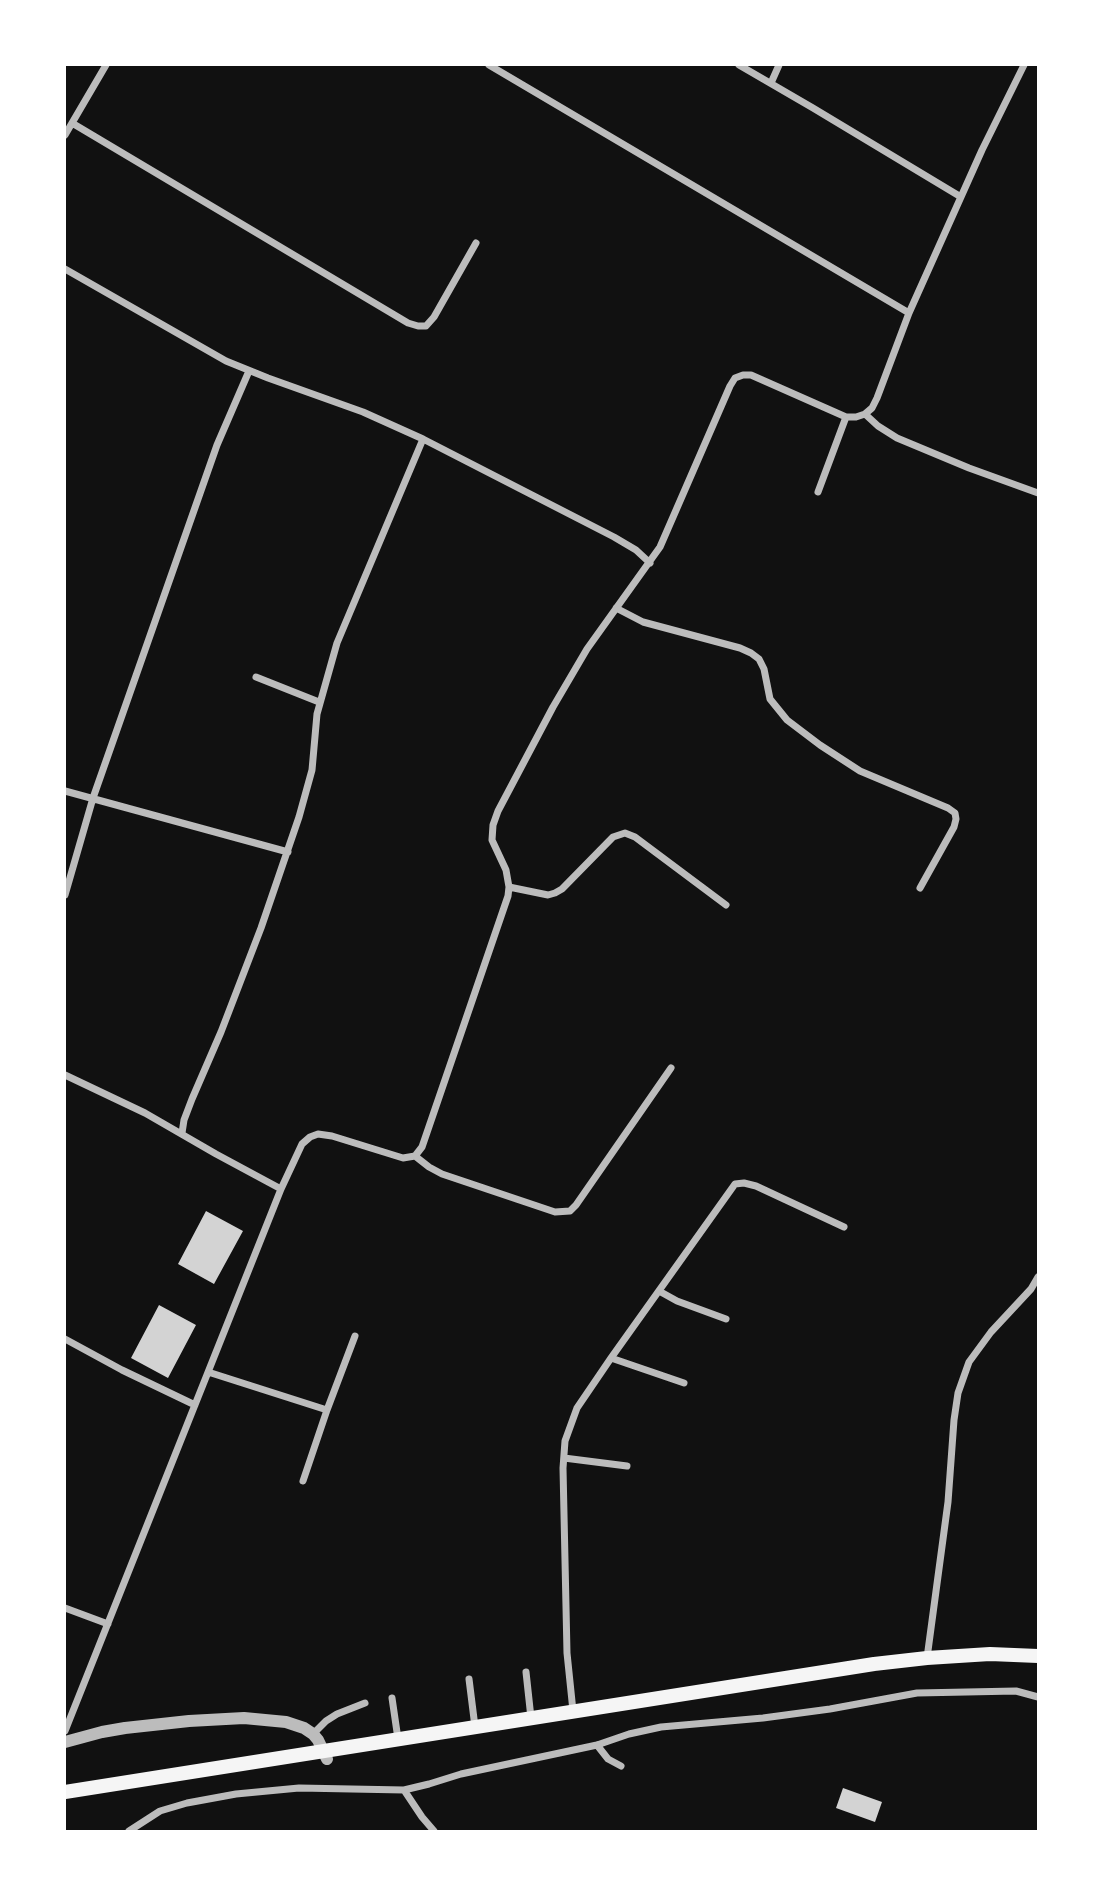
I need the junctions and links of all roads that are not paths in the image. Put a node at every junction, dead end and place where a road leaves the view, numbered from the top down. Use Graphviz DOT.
graph roads {
  1 [pos="107,65"];
  2 [pos="489,65"];
  3 [pos="739,65"];
  4 [pos="779,65"];
  5 [pos="1024,65"];
  6 [pos="771,83"];
  7 [pos="72,123"];
  8 [pos="65,135"];
  9 [pos="961,197"];
  10 [pos="476,243"];
  11 [pos="65,270"];
  12 [pos="909,313"];
  13 [pos="249,371"];
  14 [pos="865,414"];
  15 [pos="846,417"];
  16 [pos="423,439"];
  17 [pos="818,492"];
  18 [pos="1038,493"];
  19 [pos="650,563"];
  20 [pos="616,608"];
  21 [pos="256,677"];
  22 [pos="319,702"];
  23 [pos="65,791"];
  24 [pos="93,798"];
  25 [pos="288,852"];
  26 [pos="509,887"];
  27 [pos="920,888"];
  28 [pos="65,895"];
  29 [pos="726,905"];
  30 [pos="671,1068"];
  31 [pos="65,1075"];
  32 [pos="182,1133"];
  33 [pos="415,1156"];
  34 [pos="281,1189"];
  35 [pos="844,1227"];
  36 [pos="1038,1277"];
  37 [pos="659,1291"];
  38 [pos="726,1319"];
  39 [pos="355,1336"];
  40 [pos="65,1339"];
  41 [pos="611,1358"];
  42 [pos="208,1372"];
  43 [pos="684,1383"];
  44 [pos="195,1405"];
  45 [pos="327,1410"];
  46 [pos="564,1458"];
  47 [pos="627,1466"];
  48 [pos="303,1481"];
  49 [pos="65,1608"];
  50 [pos="108,1624"];
  51 [pos="1038,1656"];
  52 [pos="927,1658"];
  53 [pos="1038,1666"];
  54 [pos="526,1671"];
  55 [pos="469,1679"];
  56 [pos="1038,1697"];
  57 [pos="392,1698"];
  58 [pos="365,1703"];
  59 [pos="573,1711"];
  60 [pos="531,1718"];
  61 [pos="475,1727"];
  62 [pos="65,1731"];
  63 [pos="313,1734"];
  64 [pos="398,1739"];
  65 [pos="65,1741"];
  66 [pos="597,1745"];
  67 [pos="325,1755"];
  68 [pos="621,1766"];
  69 [pos="404,1790"];
  70 [pos="65,1792"];
  71 [pos="65,1801"];
  72 [pos="129,1831"];
  73 [pos="434,1831"];
  1 -- 7 [label="street"];
  2 -- 12 [label="street"];
  3 -- 6 [label="street"];
  4 -- 6 [label="street"];
  5 -- 9 [label="street"];
  6 -- 9 [label="street"];
  7 -- 8 [label="street"];
  7 -- 10 [label="street"];
  9 -- 12 [label="street"];
  11 -- 13 [label="street"];
  12 -- 14 [label="street"];
  13 -- 16 [label="street"];
  13 -- 24 [label="street"];
  14 -- 15 [label="street"];
  14 -- 18 [label="street"];
  15 -- 17 [label="street"];
  15 -- 19 [label="street"];
  16 -- 19 [label="street"];
  16 -- 22 [label="street"];
  19 -- 20 [label="street"];
  20 -- 26 [label="street"];
  20 -- 27 [label="street"];
  21 -- 22 [label="street"];
  22 -- 25 [label="street"];
  23 -- 24 [label="street"];
  24 -- 25 [label="street"];
  24 -- 28 [label="street"];
  25 -- 32 [label="street"];
  26 -- 29 [label="street"];
  26 -- 33 [label="street"];
  30 -- 33 [label="street"];
  31 -- 32 [label="street"];
  32 -- 34 [label="street"];
  33 -- 34 [label="street"];
  34 -- 42 [label="street"];
  35 -- 37 [label="street"];
  36 -- 52 [label="street"];
  37 -- 38 [label="street"];
  37 -- 41 [label="street"];
  39 -- 45 [label="street"];
  40 -- 44 [label="street"];
  41 -- 43 [label="street"];
  41 -- 46 [label="street"];
  42 -- 44 [label="street"];
  42 -- 45 [label="street"];
  44 -- 50 [label="street"];
  45 -- 48 [label="street"];
  46 -- 47 [label="street"];
  46 -- 59 [label="street"];
  49 -- 50 [label="street"];
  50 -- 62 [label="street"];
  51 -- 52 [label="main road"];
  52 -- 59 [label="main road"];
  53 -- 67 [label="main road"];
  54 -- 60 [label="street"];
  55 -- 61 [label="street"];
  56 -- 66 [label="street"];
  57 -- 64 [label="street"];
  58 -- 63 [label="street"];
  59 -- 60 [label="main road"];
  60 -- 61 [label="main road"];
  61 -- 64 [label="main road"];
  63 -- 65 [label="street"];
  63 -- 67 [label="street"];
  64 -- 67 [label="main road"];
  66 -- 68 [label="street"];
  66 -- 69 [label="street"];
  67 -- 70 [label="main road"];
  67 -- 71 [label="main road"];
  69 -- 72 [label="street"];
  69 -- 73 [label="street"];
}
